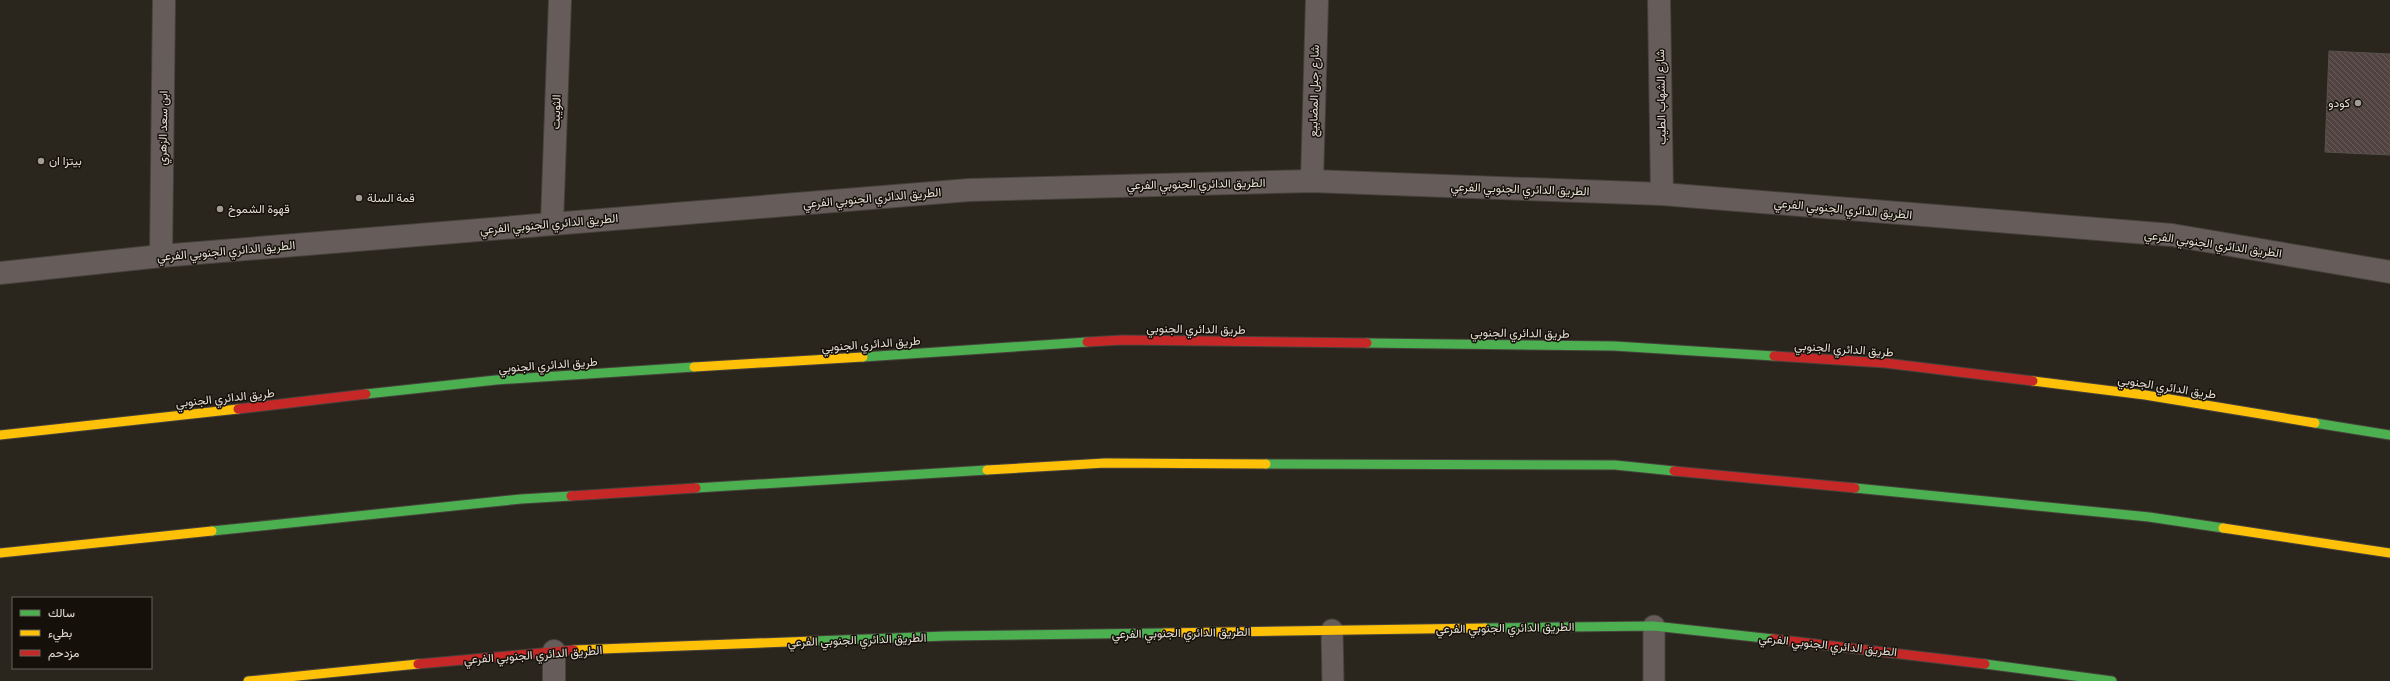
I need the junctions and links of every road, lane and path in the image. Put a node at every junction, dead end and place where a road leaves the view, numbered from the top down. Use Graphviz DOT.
graph roads {
  1 [pos="164,0"];
  2 [pos="560,0"];
  3 [pos="1317,0"];
  4 [pos="1659,0"];
  5 [pos="1312,181"];
  6 [pos="1662,194"];
  7 [pos="552,223"];
  8 [pos="161,256"];
  9 [pos="2390,272"];
  10 [pos="0,273"];
  11 [pos="0,435"];
  12 [pos="2390,435"];
  13 [pos="0,552"];
  14 [pos="2390,553"];
  15 [pos="1654,626"];
  16 [pos="1332,630"];
  17 [pos="554,651"];
  18 [pos="248,681"];
  19 [pos="554,681"];
  20 [pos="1333,681"];
  21 [pos="1654,681"];
  22 [pos="2112,681"];
  1 -- 8 [label="street, ابن سعد الزهري"];
  2 -- 7 [label="street, الثويبت"];
  3 -- 5 [label="street, شارع جبل المضابيع"];
  4 -- 6 [label="street, شارع الشهاب الطيب"];
  5 -- 6 [label="street, الطريق الدائري الجنوبي الفرعي"];
  5 -- 7 [label="street, الطريق الدائري الجنوبي الفرعي"];
  6 -- 9 [label="street, الطريق الدائري الجنوبي الفرعي"];
  7 -- 8 [label="street, الطريق الدائري الجنوبي الفرعي"];
  8 -- 10 [label="street, الطريق الدائري الجنوبي الفرعي"];
  11 -- 12 [label="main road, طريق الدائري الجنوبي"];
  13 -- 14 [label="main road"];
  15 -- 16 [label="main road, الطريق الدائري الجنوبي الفرعي"];
  15 -- 21 [label="lane"];
  15 -- 22 [label="main road, الطريق الدائري الجنوبي الفرعي"];
  16 -- 17 [label="main road, الطريق الدائري الجنوبي الفرعي"];
  16 -- 20 [label="lane"];
  17 -- 18 [label="main road, الطريق الدائري الجنوبي الفرعي"];
  17 -- 19 [label="street"];
}
